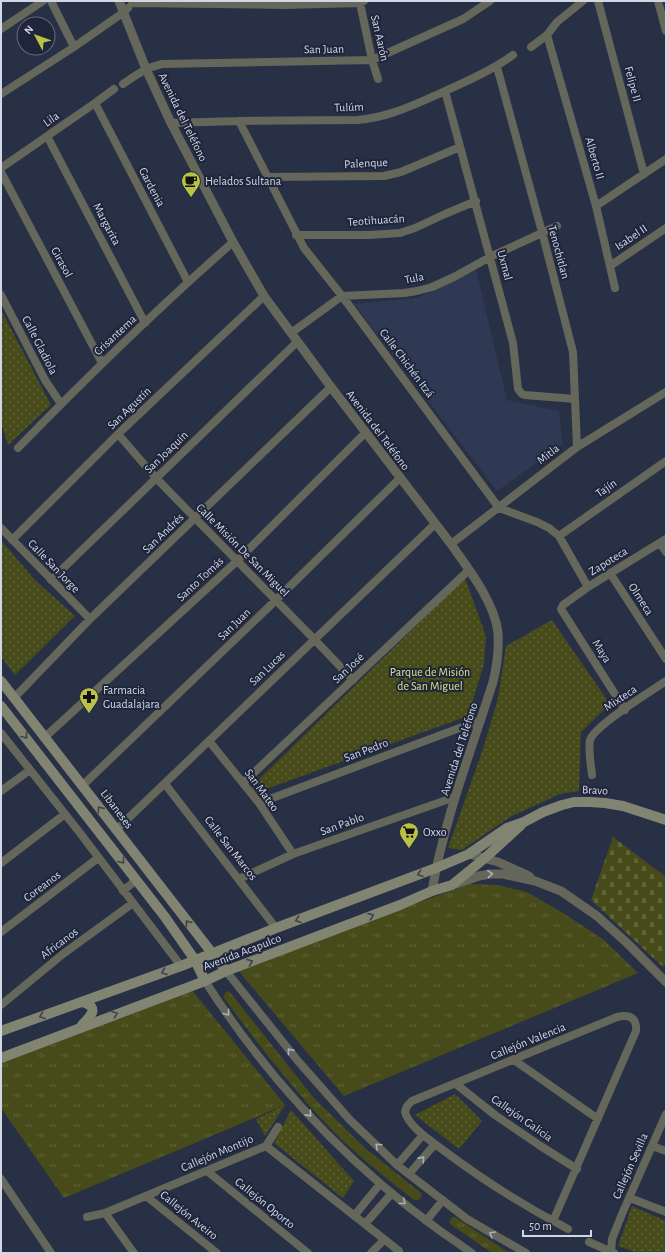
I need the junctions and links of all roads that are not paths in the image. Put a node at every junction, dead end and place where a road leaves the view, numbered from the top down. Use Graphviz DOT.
graph roads {
  1 [pos="43,1"];
  2 [pos="51,1"];
  3 [pos="119,1"];
  4 [pos="490,1"];
  5 [pos="583,1"];
  6 [pos="598,1"];
  7 [pos="658,1"];
  8 [pos="132,2"];
  9 [pos="362,2"];
  10 [pos="124,12"];
  11 [pos="664,12"];
  12 [pos="1,29"];
  13 [pos="666,31"];
  14 [pos="547,35"];
  15 [pos="74,47"];
  16 [pos="531,47"];
  17 [pos="513,55"];
  18 [pos="372,60"];
  19 [pos="496,67"];
  20 [pos="146,69"];
  21 [pos="378,79"];
  22 [pos="123,84"];
  23 [pos="114,89"];
  24 [pos="445,91"];
  25 [pos="1,94"];
  26 [pos="95,103"];
  27 [pos="239,121"];
  28 [pos="171,123"];
  29 [pos="47,136"];
  30 [pos="460,147"];
  31 [pos="666,159"];
  32 [pos="1,168"];
  33 [pos="1,172"];
  34 [pos="644,174"];
  35 [pos="267,177"];
  36 [pos="476,201"];
  37 [pos="596,206"];
  38 [pos="557,226"];
  39 [pos="666,228"];
  40 [pos="542,232"];
  41 [pos="296,235"];
  42 [pos="233,242"];
  43 [pos="490,257"];
  44 [pos="610,266"];
  45 [pos="188,282"];
  46 [pos="615,288"];
  47 [pos="1,295"];
  48 [pos="264,296"];
  49 [pos="342,296"];
  50 [pos="145,323"];
  51 [pos="291,333"];
  52 [pos="297,342"];
  53 [pos="102,364"];
  54 [pos="331,387"];
  55 [pos="665,395"];
  56 [pos="575,400"];
  57 [pos="61,404"];
  58 [pos="366,432"];
  59 [pos="118,434"];
  60 [pos="577,447"];
  61 [pos="18,448"];
  62 [pos="666,461"];
  63 [pos="156,478"];
  64 [pos="400,478"];
  65 [pos="500,508"];
  66 [pos="195,518"];
  67 [pos="435,524"];
  68 [pos="1,528"];
  69 [pos="559,536"];
  70 [pos="12,540"];
  71 [pos="663,541"];
  72 [pos="451,544"];
  73 [pos="666,552"];
  74 [pos="237,561"];
  75 [pos="469,570"];
  76 [pos="610,573"];
  77 [pos="51,580"];
  78 [pos="588,587"];
  79 [pos="276,600"];
  80 [pos="562,605"];
  81 [pos="90,619"];
  82 [pos="314,639"];
  83 [pos="666,659"];
  84 [pos="353,680"];
  85 [pos="1,681"];
  86 [pos="666,681"];
  87 [pos="14,698"];
  88 [pos="1,706"];
  89 [pos="624,710"];
  90 [pos="481,720"];
  91 [pos="1,733"];
  92 [pos="45,737"];
  93 [pos="209,741"];
  94 [pos="30,770"];
  95 [pos="592,774"];
  96 [pos="243,783"];
  97 [pos="165,784"];
  98 [pos="82,786"];
  99 [pos="1,791"];
  100 [pos="455,797"];
  101 [pos="259,803"];
  102 [pos="65,814"];
  103 [pos="666,820"];
  104 [pos="524,822"];
  105 [pos="116,830"];
  106 [pos="293,854"];
  107 [pos="469,854"];
  108 [pos="98,858"];
  109 [pos="485,858"];
  110 [pos="1,862"];
  111 [pos="436,868"];
  112 [pos="239,879"];
  113 [pos="136,880"];
  114 [pos="535,882"];
  115 [pos="452,885"];
  116 [pos="123,891"];
  117 [pos="432,891"];
  118 [pos="133,903"];
  119 [pos="276,928"];
  120 [pos="1,932"];
  121 [pos="212,954"];
  122 [pos="195,960"];
  123 [pos="181,966"];
  124 [pos="226,971"];
  125 [pos="205,981"];
  126 [pos="666,982"];
  127 [pos="82,1002"];
  128 [pos="1,1005"];
  129 [pos="79,1027"];
  130 [pos="1,1031"];
  131 [pos="1,1058"];
  132 [pos="514,1060"];
  133 [pos="456,1084"];
  134 [pos="666,1114"];
  135 [pos="598,1119"];
  136 [pos="278,1127"];
  137 [pos="424,1135"];
  138 [pos="435,1144"];
  139 [pos="266,1146"];
  140 [pos="652,1146"];
  141 [pos="666,1151"];
  142 [pos="397,1165"];
  143 [pos="577,1169"];
  144 [pos="207,1171"];
  145 [pos="409,1174"];
  146 [pos="1,1179"];
  147 [pos="380,1184"];
  148 [pos="392,1193"];
  149 [pos="146,1196"];
  150 [pos="630,1198"];
  151 [pos="443,1200"];
  152 [pos="666,1212"];
  153 [pos="105,1213"];
  154 [pos="354,1216"];
  155 [pos="86,1217"];
  156 [pos="426,1221"];
  157 [pos="553,1221"];
  158 [pos="365,1224"];
  159 [pos="568,1229"];
  160 [pos="384,1240"];
  161 [pos="588,1242"];
  162 [pos="399,1251"];
  163 [pos="612,1252"];
  164 [pos="51,1253"];
  165 [pos="134,1253"];
  166 [pos="217,1253"];
  167 [pos="308,1253"];
  168 [pos="371,1253"];
  169 [pos="472,1253"];
  170 [pos="526,1253"];
  1 -- 12 [label="street"];
  2 -- 15 [label="street"];
  3 -- 10 [label="street, Avenida del Teléfono"];
  4 -- 18 [label="street, San Juan"];
  5 -- 14 [label="street"];
  6 -- 34 [label="street, Felipe II"];
  7 -- 11 [label="street"];
  8 -- 9 [label="street"];
  8 -- 10 [label="street"];
  9 -- 18 [label="street, San Aarón"];
  10 -- 15 [label="street"];
  10 -- 20 [label="street, Avenida del Teléfono"];
  11 -- 13 [label="street"];
  14 -- 16 [label="street"];
  14 -- 37 [label="street, Alberto II"];
  15 -- 25 [label="street"];
  17 -- 19 [label="street, Tulúm"];
  18 -- 20 [label="street, San Juan"];
  18 -- 21 [label="street, San Aarón"];
  19 -- 24 [label="street, Tulúm"];
  19 -- 40 [label="street, Tenochitlan"];
  20 -- 22 [label="street"];
  20 -- 28 [label="street, Avenida del Teléfono"];
  23 -- 26 [label="street, Lila"];
  24 -- 27 [label="street, Tulúm"];
  24 -- 30 [label="street, Uxmal"];
  26 -- 29 [label="street, Lila"];
  26 -- 45 [label="street, Gardenia"];
  27 -- 28 [label="street, Tulúm"];
  27 -- 35 [label="street, Calle Chichén Itzá"];
  28 -- 42 [label="street, Avenida del Teléfono"];
  29 -- 32 [label="street, Lila"];
  29 -- 50 [label="street, Margarita"];
  30 -- 35 [label="street, Palenque"];
  30 -- 36 [label="street, Uxmal"];
  31 -- 34 [label="street"];
  33 -- 53 [label="street, Girasol"];
  34 -- 37 [label="street"];
  35 -- 41 [label="street, Calle Chichén Itzá"];
  36 -- 41 [label="street, Teotihuacán"];
  36 -- 43 [label="street, Uxmal"];
  37 -- 44 [label="street, Alberto II"];
  38 -- 40 [label="street, Tula"];
  39 -- 44 [label="street, Isabel II"];
  40 -- 43 [label="street, Tula"];
  40 -- 56 [label="street, Tenochitlan"];
  41 -- 49 [label="street, Calle Chichén Itzá"];
  42 -- 45 [label="street, Crisantema"];
  42 -- 48 [label="street, Avenida del Teléfono"];
  43 -- 49 [label="street, Tula"];
  43 -- 56 [label="street, Uxmal"];
  44 -- 46 [label="street, Alberto II"];
  45 -- 50 [label="street, Crisantema"];
  47 -- 57 [label="street, Calle Gladiola"];
  48 -- 51 [label="street, Avenida del Teléfono"];
  48 -- 59 [label="street, San Agustín"];
  49 -- 51 [label="street"];
  49 -- 65 [label="street, Calle Chichén Itzá"];
  50 -- 53 [label="street, Crisantema"];
  51 -- 52 [label="street, Avenida del Teléfono"];
  52 -- 54 [label="street, Avenida del Teléfono"];
  52 -- 63 [label="street, San Joaquín"];
  53 -- 57 [label="street, Crisantema"];
  54 -- 58 [label="street, Avenida del Teléfono"];
  54 -- 66 [label="street, San Andrés"];
  55 -- 60 [label="street, Mitla"];
  56 -- 60 [label="street, Tenochitlan"];
  57 -- 61 [label="street, Crisantema"];
  58 -- 64 [label="street, Avenida del Teléfono"];
  58 -- 74 [label="street, Santo Tomás"];
  59 -- 63 [label="street, Calle Misión De San Miguel"];
  59 -- 70 [label="street, San Agustín"];
  60 -- 65 [label="street, Mitla"];
  62 -- 69 [label="street, Tajín"];
  63 -- 66 [label="street, Calle Misión De San Miguel"];
  63 -- 77 [label="street, San Joaquín"];
  64 -- 67 [label="street, Avenida del Teléfono"];
  64 -- 79 [label="street, San Juan"];
  65 -- 69 [label="street"];
  65 -- 72 [label="street, Mitla"];
  66 -- 74 [label="street, Calle Misión De San Miguel"];
  66 -- 81 [label="street, San Andrés"];
  67 -- 72 [label="street, Avenida del Teléfono"];
  67 -- 82 [label="street, San Lucas"];
  68 -- 70 [label="street, Calle San Jorge"];
  69 -- 78 [label="street"];
  70 -- 77 [label="street, Calle San Jorge"];
  71 -- 73 [label="street"];
  71 -- 76 [label="street, Zapoteca"];
  72 -- 75 [label="street, Avenida del Teléfono"];
  74 -- 79 [label="street, Calle Misión De San Miguel"];
  74 -- 92 [label="street, Santo Tomás"];
  75 -- 84 [label="street, San José"];
  75 -- 90 [label="street, Avenida del Teléfono"];
  76 -- 78 [label="street, Zapoteca"];
  76 -- 83 [label="street, Olmeca"];
  77 -- 81 [label="street, Calle San Jorge"];
  78 -- 80 [label="street, Zapoteca"];
  79 -- 82 [label="street, Calle Misión De San Miguel"];
  79 -- 98 [label="street, San Juan"];
  80 -- 89 [label="street, Maya"];
  81 -- 87 [label="street, San Andrés"];
  82 -- 84 [label="street, Calle Misión De San Miguel"];
  82 -- 93 [label="street, San Lucas"];
  84 -- 96 [label="street, San José"];
  85 -- 87 [label="main road, Libaneses"];
  86 -- 89 [label="street, Mixteca"];
  87 -- 92 [label="main road, Libaneses"];
  88 -- 113 [label="main road, one-way"];
  89 -- 95 [label="street, Mixteca"];
  90 -- 100 [label="street, Avenida del Teléfono"];
  90 -- 101 [label="street, San Pedro"];
  91 -- 94 [label="street"];
  92 -- 98 [label="main road, Libaneses"];
  93 -- 96 [label="street, San Mateo"];
  93 -- 97 [label="street, San Lucas"];
  94 -- 99 [label="street"];
  94 -- 102 [label="street"];
  96 -- 101 [label="street, San Mateo"];
  97 -- 105 [label="street, San Lucas"];
  97 -- 112 [label="street, Calle San Marcos"];
  105 -- 98 [label="main road, Libaneses, one-way"];
  100 -- 106 [label="street, San Pablo"];
  100 -- 111 [label="street, Avenida del Teléfono"];
  101 -- 106 [label="street, San Mateo"];
  102 -- 108 [label="street"];
  102 -- 110 [label="street"];
  103 -- 104 [label="main road, Bravo"];
  104 -- 107 [label="main road, Bravo"];
  104 -- 109 [label="main road, Bravo"];
  121 -- 105 [label="main road, Libaneses, one-way"];
  106 -- 112 [label="street, San Pablo"];
  107 -- 109 [label="street"];
  107 -- 111 [label="main road, Avenida Acapulco"];
  108 -- 116 [label="street"];
  108 -- 120 [label="street, Coreanos"];
  109 -- 114 [label="street"];
  109 -- 115 [label="main road, Avenida Acapulco"];
  111 -- 117 [label="street, Avenida del Teléfono"];
  111 -- 119 [label="main road, Avenida Acapulco, one-way"];
  112 -- 119 [label="street, Calle San Marcos"];
  113 -- 116 [label="street"];
  113 -- 122 [label="main road"];
  115 -- 114 [label="street, one-way"];
  114 -- 126 [label="street"];
  115 -- 117 [label="main road, Avenida Acapulco"];
  116 -- 118 [label="street"];
  124 -- 117 [label="main road, Avenida Acapulco, one-way"];
  118 -- 123 [label="street"];
  118 -- 128 [label="street, Africanos"];
  119 -- 121 [label="main road, Avenida Acapulco"];
  121 -- 122 [label="main road, Avenida Acapulco"];
  121 -- 124 [label="main road, Libaneses"];
  122 -- 123 [label="main road, Avenida Acapulco"];
  122 -- 125 [label="main road"];
  123 -- 127 [label="main road, Avenida Acapulco, one-way"];
  124 -- 125 [label="main road, Avenida Acapulco"];
  142 -- 124 [label="street, one-way"];
  129 -- 125 [label="main road, Avenida Acapulco, one-way"];
  125 -- 147 [label="street, one-way"];
  127 -- 129 [label="main road"];
  127 -- 130 [label="main road, Avenida Acapulco, one-way"];
  129 -- 131 [label="main road, Avenida Acapulco"];
  132 -- 133 [label="street, Callejón Valencia"];
  132 -- 135 [label="street"];
  132 -- 135 [label="street, Callejón Valencia"];
  133 -- 137 [label="street, Callejón Valencia"];
  133 -- 143 [label="street, Callejón Galicia"];
  134 -- 140 [label="street, Callejón Sevilla"];
  135 -- 143 [label="street, Callejón Valencia"];
  136 -- 139 [label="street"];
  137 -- 138 [label="street, Callejón Valencia"];
  137 -- 142 [label="street"];
  145 -- 138 [label="street, one-way"];
  138 -- 157 [label="street, Callejón Valencia"];
  139 -- 144 [label="street, Callejón Montijo"];
  139 -- 154 [label="street, Callejón Montijo"];
  140 -- 141 [label="street"];
  140 -- 150 [label="street, Callejón Sevilla"];
  142 -- 145 [label="street"];
  143 -- 157 [label="street, Callejón Valencia"];
  144 -- 149 [label="street, Callejón Montijo"];
  144 -- 167 [label="street, Callejón Oporto"];
  145 -- 151 [label="street"];
  146 -- 164 [label="street"];
  147 -- 148 [label="street"];
  147 -- 154 [label="street"];
  148 -- 156 [label="street, one-way"];
  148 -- 158 [label="street"];
  149 -- 153 [label="street, Callejón Montijo"];
  149 -- 166 [label="street, Callejón Aveiro"];
  150 -- 152 [label="street"];
  150 -- 163 [label="street, Callejón Sevilla"];
  151 -- 156 [label="street"];
  170 -- 151 [label="street, one-way"];
  153 -- 155 [label="street, Callejón Montijo"];
  153 -- 165 [label="street"];
  154 -- 158 [label="street, Callejón Montijo"];
  156 -- 169 [label="street"];
  157 -- 159 [label="street, Callejón Valencia"];
  158 -- 160 [label="street, Callejón Montijo"];
  160 -- 162 [label="street, Callejón Montijo"];
  160 -- 168 [label="street"];
  161 -- 163 [label="street"];
}
